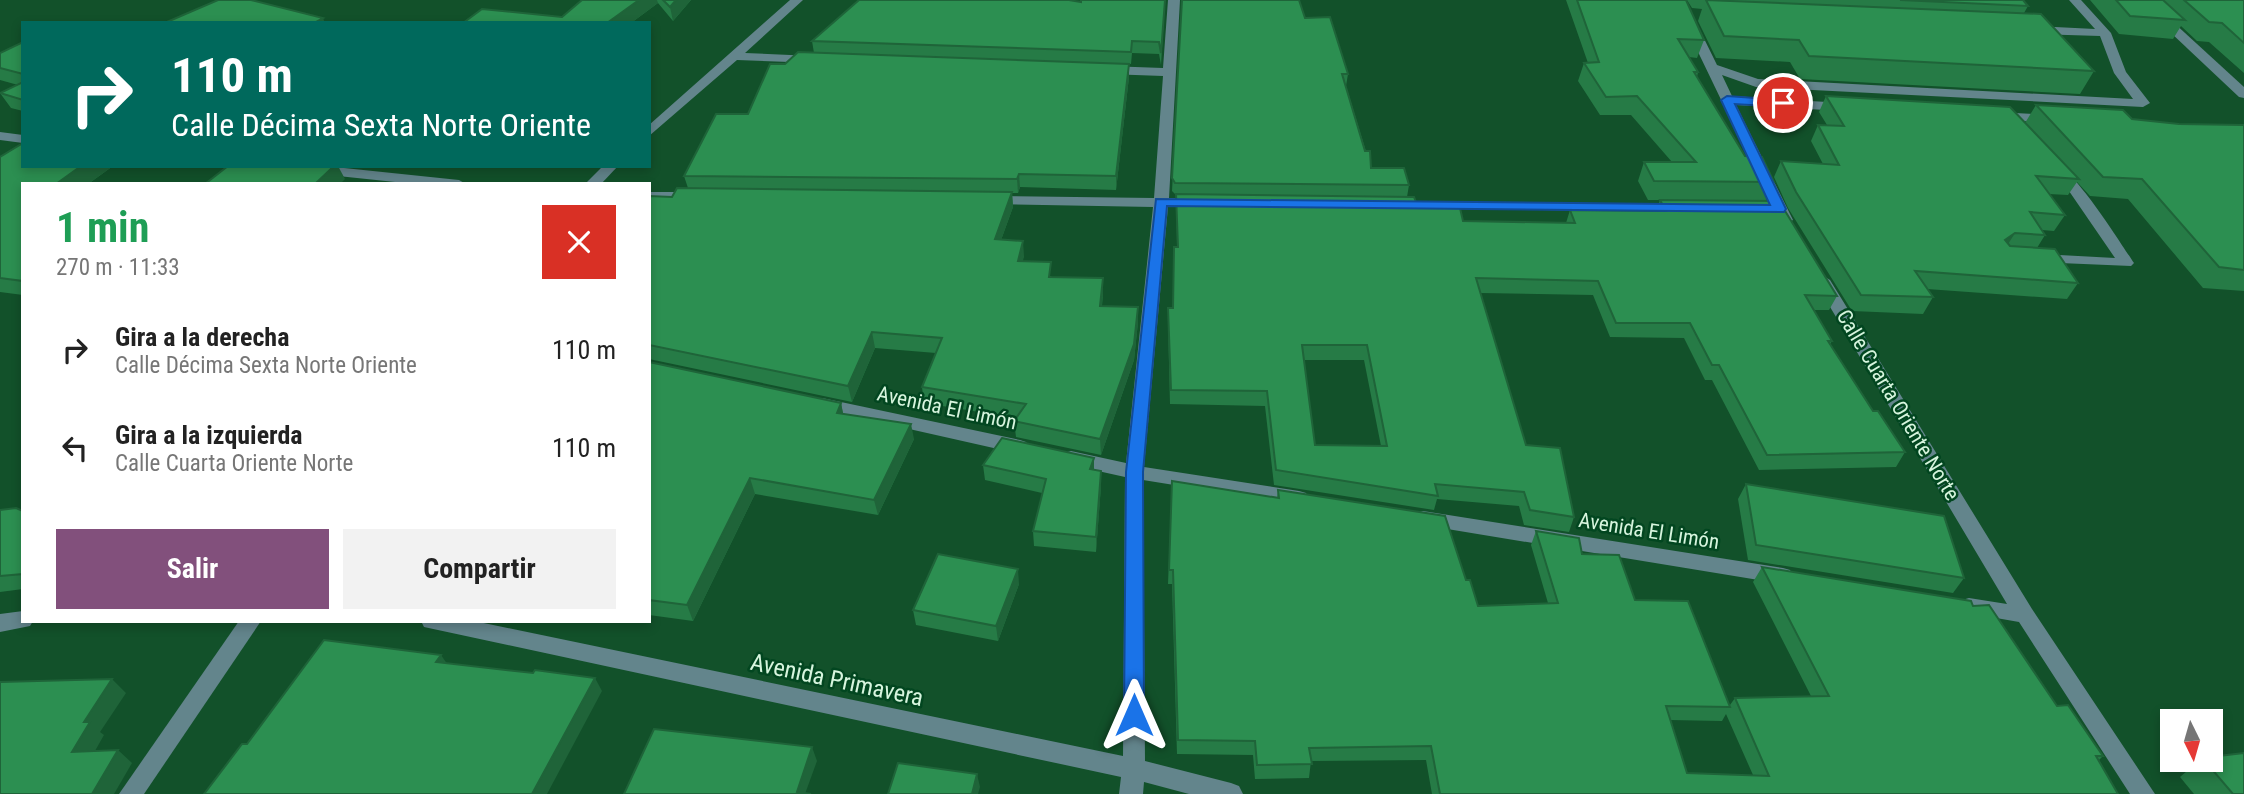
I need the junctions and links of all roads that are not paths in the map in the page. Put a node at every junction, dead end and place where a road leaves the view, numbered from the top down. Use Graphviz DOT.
graph roads {
  1 [pos="797,0"];
  2 [pos="1174,0"];
  3 [pos="2076,0"];
  4 [pos="2142,0"];
  5 [pos="1687,10"];
  6 [pos="2023,29"];
  7 [pos="2105,33"];
  8 [pos="733,56"];
  9 [pos="828,61"];
  10 [pos="1711,67"];
  11 [pos="1087,70"];
  12 [pos="1169,72"];
  13 [pos="2244,94"];
  14 [pos="1727,100"];
  15 [pos="1853,107"];
  16 [pos="1978,115"];
  17 [pos="2006,116"];
  18 [pos="2072,120"];
  19 [pos="651,130"];
  20 [pos="2023,134"];
  21 [pos="0,136"];
  22 [pos="21,139"];
  23 [pos="2049,161"];
  24 [pos="301,168"];
  25 [pos="609,168"];
  26 [pos="439,182"];
  27 [pos="594,182"];
  28 [pos="651,196"];
  29 [pos="705,197"];
  30 [pos="967,200"];
  31 [pos="1161,202"];
  32 [pos="1216,203"];
  33 [pos="1381,205"];
  34 [pos="1697,208"];
  35 [pos="1794,233"];
  36 [pos="2031,259"];
  37 [pos="1815,269"];
  38 [pos="797,399"];
  39 [pos="1135,472"];
  40 [pos="1312,500"];
  41 [pos="1408,516"];
  42 [pos="1805,580"];
  43 [pos="1956,604"];
  44 [pos="2025,615"];
  45 [pos="21,620"];
  46 [pos="0,623"];
  47 [pos="250,623"];
  48 [pos="440,623"];
  49 [pos="1134,769"];
  50 [pos="131,794"];
  51 [pos="1131,794"];
  52 [pos="1231,794"];
  53 [pos="2143,794"];
  1 -- 8 [label="street"];
  2 -- 12 [label="street"];
  3 -- 7 [label="street"];
  4 -- 13 [label="street"];
  5 -- 10 [label="street"];
  6 -- 7 [label="street"];
  7 -- 10 [label="street"];
  8 -- 9 [label="street"];
  8 -- 19 [label="street"];
  10 -- 14 [label="street"];
  11 -- 12 [label="street"];
  12 -- 31 [label="street"];
  14 -- 15 [label="street"];
  14 -- 35 [label="street"];
  16 -- 17 [label="street"];
  17 -- 18 [label="street"];
  17 -- 20 [label="street"];
  21 -- 22 [label="street"];
  23 -- 36 [label="street"];
  24 -- 26 [label="street"];
  25 -- 27 [label="street"];
  28 -- 29 [label="street"];
  30 -- 31 [label="street"];
  31 -- 32 [label="street"];
  31 -- 39 [label="street"];
  33 -- 34 [label="street"];
  37 -- 44 [label="street, Calle Cuarta Oriente Norte"];
  38 -- 39 [label="street, Avenida El Limón"];
  39 -- 40 [label="street, Avenida El Limón"];
  39 -- 49 [label="street"];
  41 -- 42 [label="street, Avenida El Limón"];
  43 -- 44 [label="street"];
  44 -- 53 [label="street, Calle Cuarta Oriente Norte"];
  45 -- 46 [label="street"];
  47 -- 50 [label="street"];
  48 -- 49 [label="street, Avenida Primavera"];
  49 -- 51 [label="street"];
  49 -- 52 [label="street, Avenida Primavera"];
}
